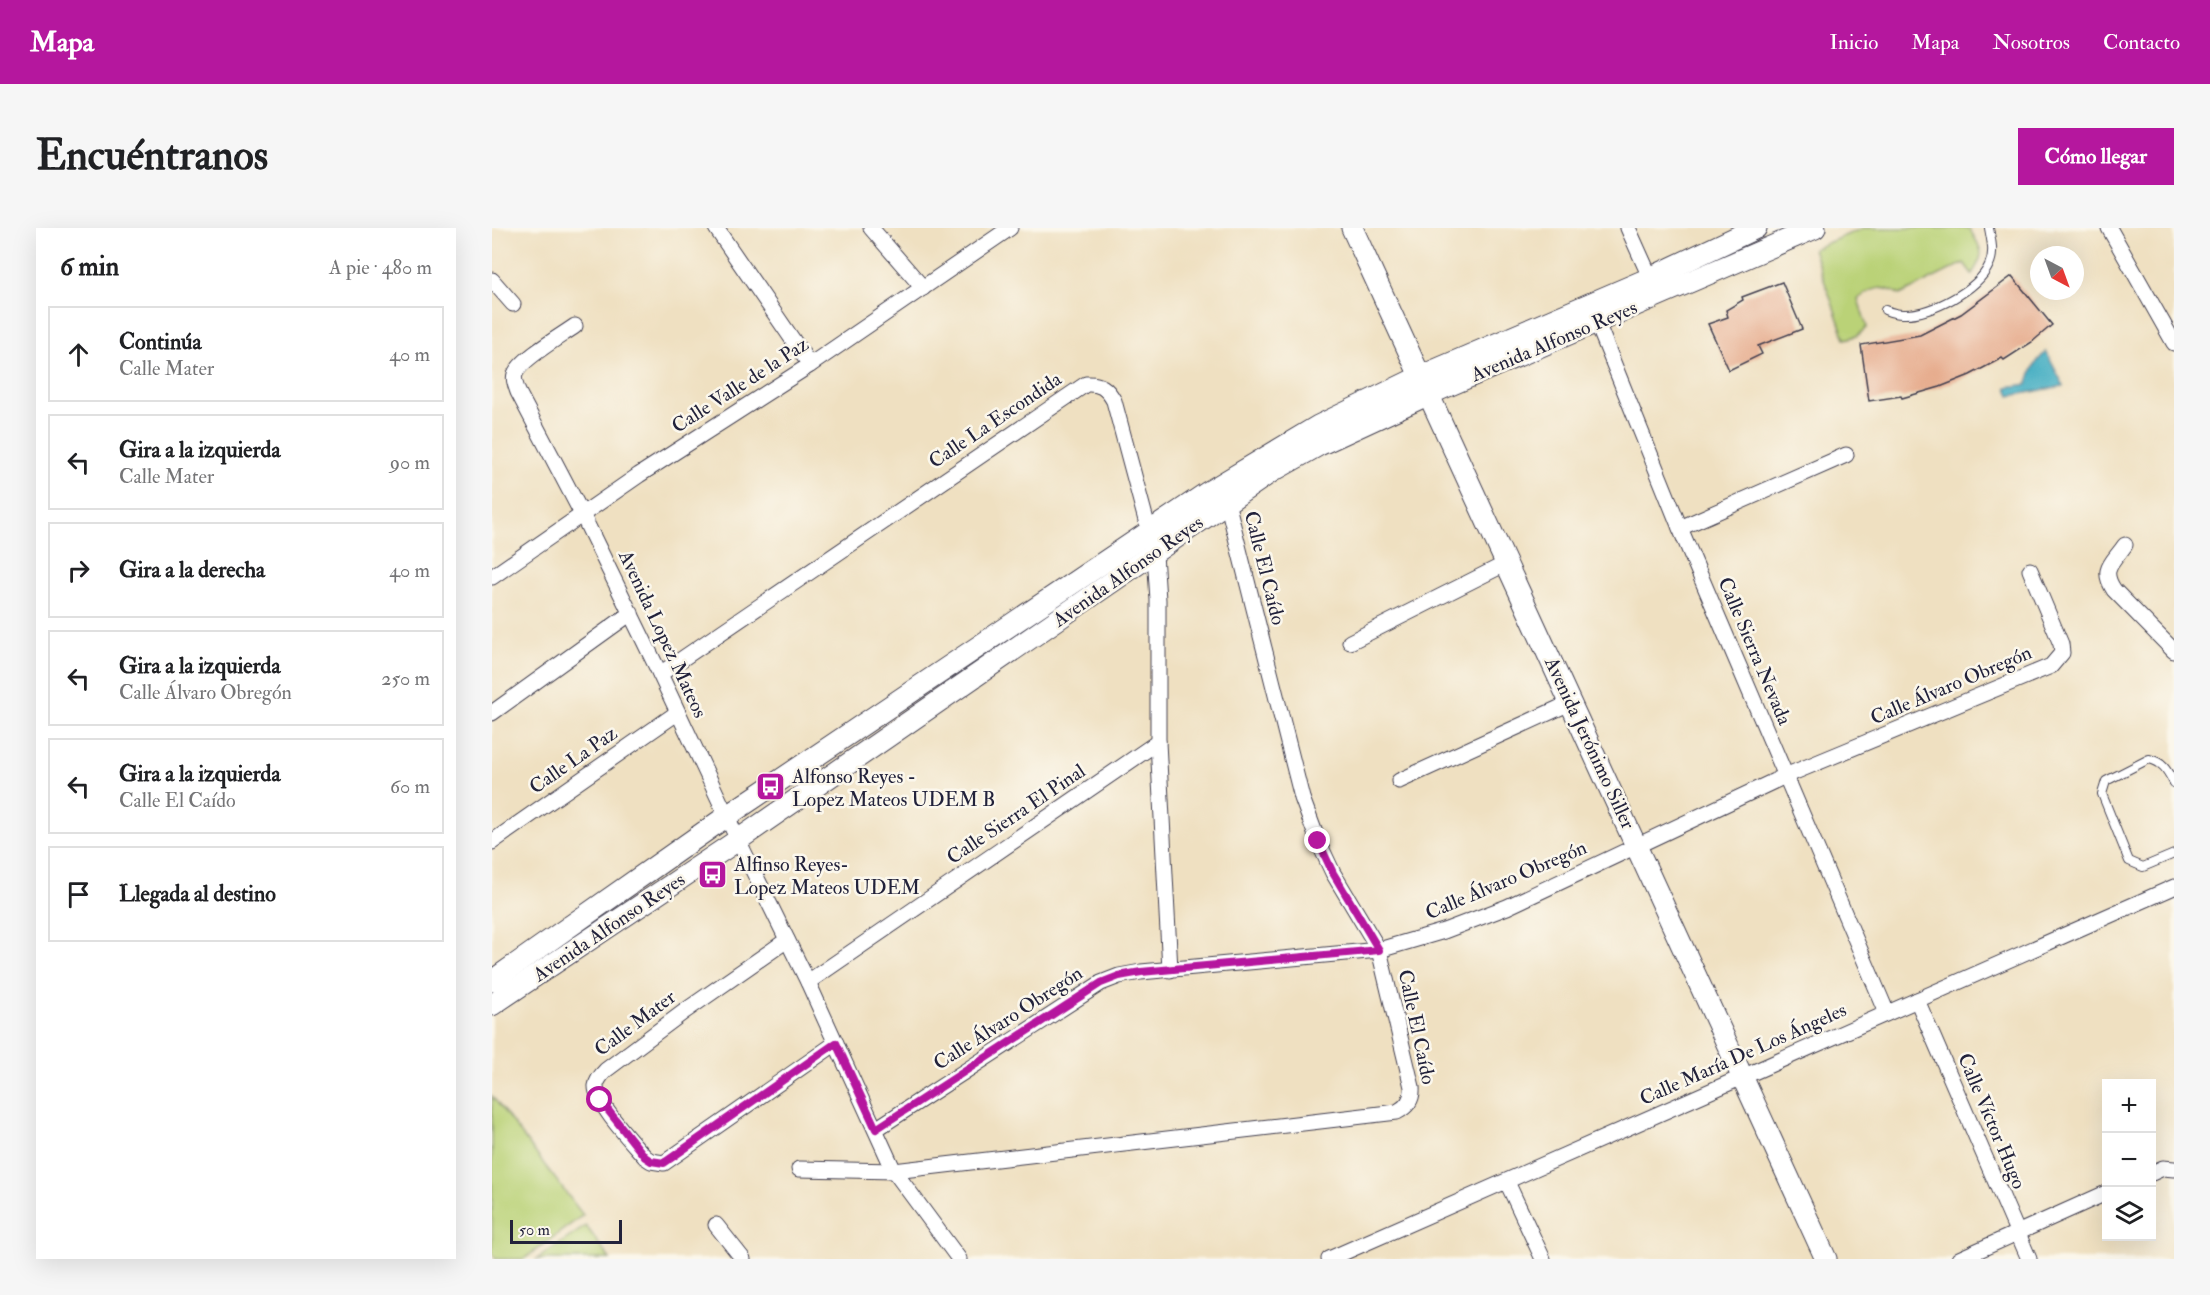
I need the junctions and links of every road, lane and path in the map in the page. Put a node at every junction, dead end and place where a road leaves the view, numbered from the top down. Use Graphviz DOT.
graph roads {
  1 [pos="716,228"];
  2 [pos="871,228"];
  3 [pos="1010,228"];
  4 [pos="1352,228"];
  5 [pos="1629,228"];
  6 [pos="1756,228"];
  7 [pos="1815,228"];
  8 [pos="1989,228"];
  9 [pos="2109,228"];
  10 [pos="492,280"];
  11 [pos="1654,287"];
  12 [pos="924,288"];
  13 [pos="513,304"];
  14 [pos="1885,310"];
  15 [pos="1594,313"];
  16 [pos="2169,323"];
  17 [pos="575,326"];
  18 [pos="2174,343"];
  19 [pos="810,365"];
  20 [pos="1423,386"];
  21 [pos="1846,456"];
  22 [pos="1227,502"];
  23 [pos="582,514"];
  24 [pos="1680,528"];
  25 [pos="1149,533"];
  26 [pos="2125,545"];
  27 [pos="1155,554"];
  28 [pos="1507,563"];
  29 [pos="2030,570"];
  30 [pos="492,578"];
  31 [pos="630,614"];
  32 [pos="1350,642"];
  33 [pos="2174,651"];
  34 [pos="660,674"];
  35 [pos="1570,703"];
  36 [pos="492,713"];
  37 [pos="677,713"];
  38 [pos="1158,742"];
  39 [pos="1785,776"];
  40 [pos="1399,781"];
  41 [pos="2174,783"];
  42 [pos="727,816"];
  43 [pos="738,840"];
  44 [pos="492,842"];
  45 [pos="1637,847"];
  46 [pos="2174,854"];
  47 [pos="2174,887"];
  48 [pos="787,940"];
  49 [pos="1379,950"];
  50 [pos="1170,970"];
  51 [pos="492,981"];
  52 [pos="808,982"];
  53 [pos="1917,1000"];
  54 [pos="492,1005"];
  55 [pos="1887,1013"];
  56 [pos="836,1043"];
  57 [pos="1741,1077"];
  58 [pos="876,1129"];
  59 [pos="799,1169"];
  60 [pos="2174,1169"];
  61 [pos="894,1171"];
  62 [pos="2156,1171"];
  63 [pos="1508,1182"];
  64 [pos="2102,1195"];
  65 [pos="716,1225"];
  66 [pos="2017,1232"];
  67 [pos="743,1259"];
  68 [pos="959,1259"];
  69 [pos="1329,1259"];
  70 [pos="1543,1259"];
  71 [pos="1826,1259"];
  72 [pos="1959,1259"];
  73 [pos="2028,1259"];
  1 -- 19 [label="street"];
  2 -- 12 [label="street"];
  3 -- 12 [label="street, Calle Valle de la Paz"];
  4 -- 20 [label="main road, Avenida Jerónimo Siller"];
  5 -- 11 [label="street"];
  6 -- 11 [label="main road, Avenida Alfonso Reyes"];
  7 -- 11 [label="main road, Avenida Alfonso Reyes"];
  8 -- 14 [label="lane"];
  9 -- 16 [label="street"];
  10 -- 13 [label="street"];
  11 -- 15 [label="main road, Avenida Alfonso Reyes"];
  12 -- 19 [label="street, Calle Valle de la Paz"];
  15 -- 20 [label="main road, Avenida Alfonso Reyes"];
  15 -- 24 [label="street, Calle Sierra Nevada"];
  16 -- 18 [label="street"];
  17 -- 23 [label="street, Avenida Lopez Mateos"];
  19 -- 23 [label="street, Calle Valle de la Paz"];
  20 -- 22 [label="main road, Avenida Alfonso Reyes"];
  20 -- 25 [label="main road, Avenida Alfonso Reyes"];
  20 -- 28 [label="main road, Avenida Jerónimo Siller"];
  21 -- 24 [label="street"];
  22 -- 27 [label="main road, Avenida Alfonso Reyes"];
  22 -- 49 [label="street, Calle El Caído"];
  23 -- 30 [label="street, Calle Valle de la Paz"];
  23 -- 31 [label="street, Avenida Lopez Mateos"];
  24 -- 39 [label="street, Calle Sierra Nevada"];
  25 -- 27 [label="street, Calle La Escondida"];
  25 -- 34 [label="street, Calle La Escondida"];
  25 -- 42 [label="main road, Avenida Alfonso Reyes"];
  26 -- 33 [label="street"];
  27 -- 38 [label="street, Calle La Escondida"];
  27 -- 43 [label="main road, Avenida Alfonso Reyes"];
  28 -- 32 [label="street"];
  28 -- 35 [label="main road, Avenida Jerónimo Siller"];
  29 -- 39 [label="street, Calle Álvaro Obregón"];
  31 -- 34 [label="street, Avenida Lopez Mateos"];
  31 -- 36 [label="street"];
  34 -- 37 [label="street, Avenida Lopez Mateos"];
  35 -- 40 [label="street"];
  35 -- 45 [label="main road, Avenida Jerónimo Siller"];
  37 -- 42 [label="street, Avenida Lopez Mateos"];
  37 -- 44 [label="street, Calle La Paz"];
  38 -- 50 [label="street, Calle La Escondida"];
  38 -- 52 [label="street, Calle Sierra El Pinal"];
  39 -- 45 [label="street, Calle Álvaro Obregón"];
  39 -- 55 [label="street, Calle Sierra Nevada"];
  41 -- 46 [label="lane"];
  42 -- 43 [label="street, Avenida Lopez Mateos"];
  42 -- 51 [label="main road, Avenida Alfonso Reyes"];
  43 -- 48 [label="street, Avenida Lopez Mateos"];
  43 -- 54 [label="main road, Avenida Alfonso Reyes"];
  45 -- 49 [label="street, Calle Álvaro Obregón"];
  45 -- 57 [label="main road, Avenida Jerónimo Siller"];
  47 -- 53 [label="street, Calle María De Los Ángeles"];
  48 -- 52 [label="street, Avenida Lopez Mateos"];
  48 -- 56 [label="street, Calle Mater"];
  49 -- 50 [label="street, Calle Álvaro Obregón"];
  49 -- 61 [label="street, Calle El Caído"];
  50 -- 58 [label="street, Calle Álvaro Obregón"];
  52 -- 56 [label="street, Avenida Lopez Mateos"];
  53 -- 55 [label="street, Calle María De Los Ángeles"];
  53 -- 66 [label="street, Calle Víctor Hugo"];
  55 -- 57 [label="street, Calle María De Los Ángeles"];
  56 -- 58 [label="street, Avenida Lopez Mateos"];
  57 -- 63 [label="street, Calle María De Los Ángeles"];
  57 -- 71 [label="main road, Avenida Jerónimo Siller"];
  58 -- 61 [label="street, Avenida Lopez Mateos"];
  59 -- 61 [label="street, Calle El Caído"];
  60 -- 62 [label="street"];
  61 -- 68 [label="street, Avenida Lopez Mateos"];
  63 -- 69 [label="street, Calle María De Los Ángeles"];
  63 -- 70 [label="street"];
  64 -- 66 [label="street"];
  65 -- 67 [label="street"];
  66 -- 72 [label="street"];
  66 -- 73 [label="street, Calle Víctor Hugo"];
}
